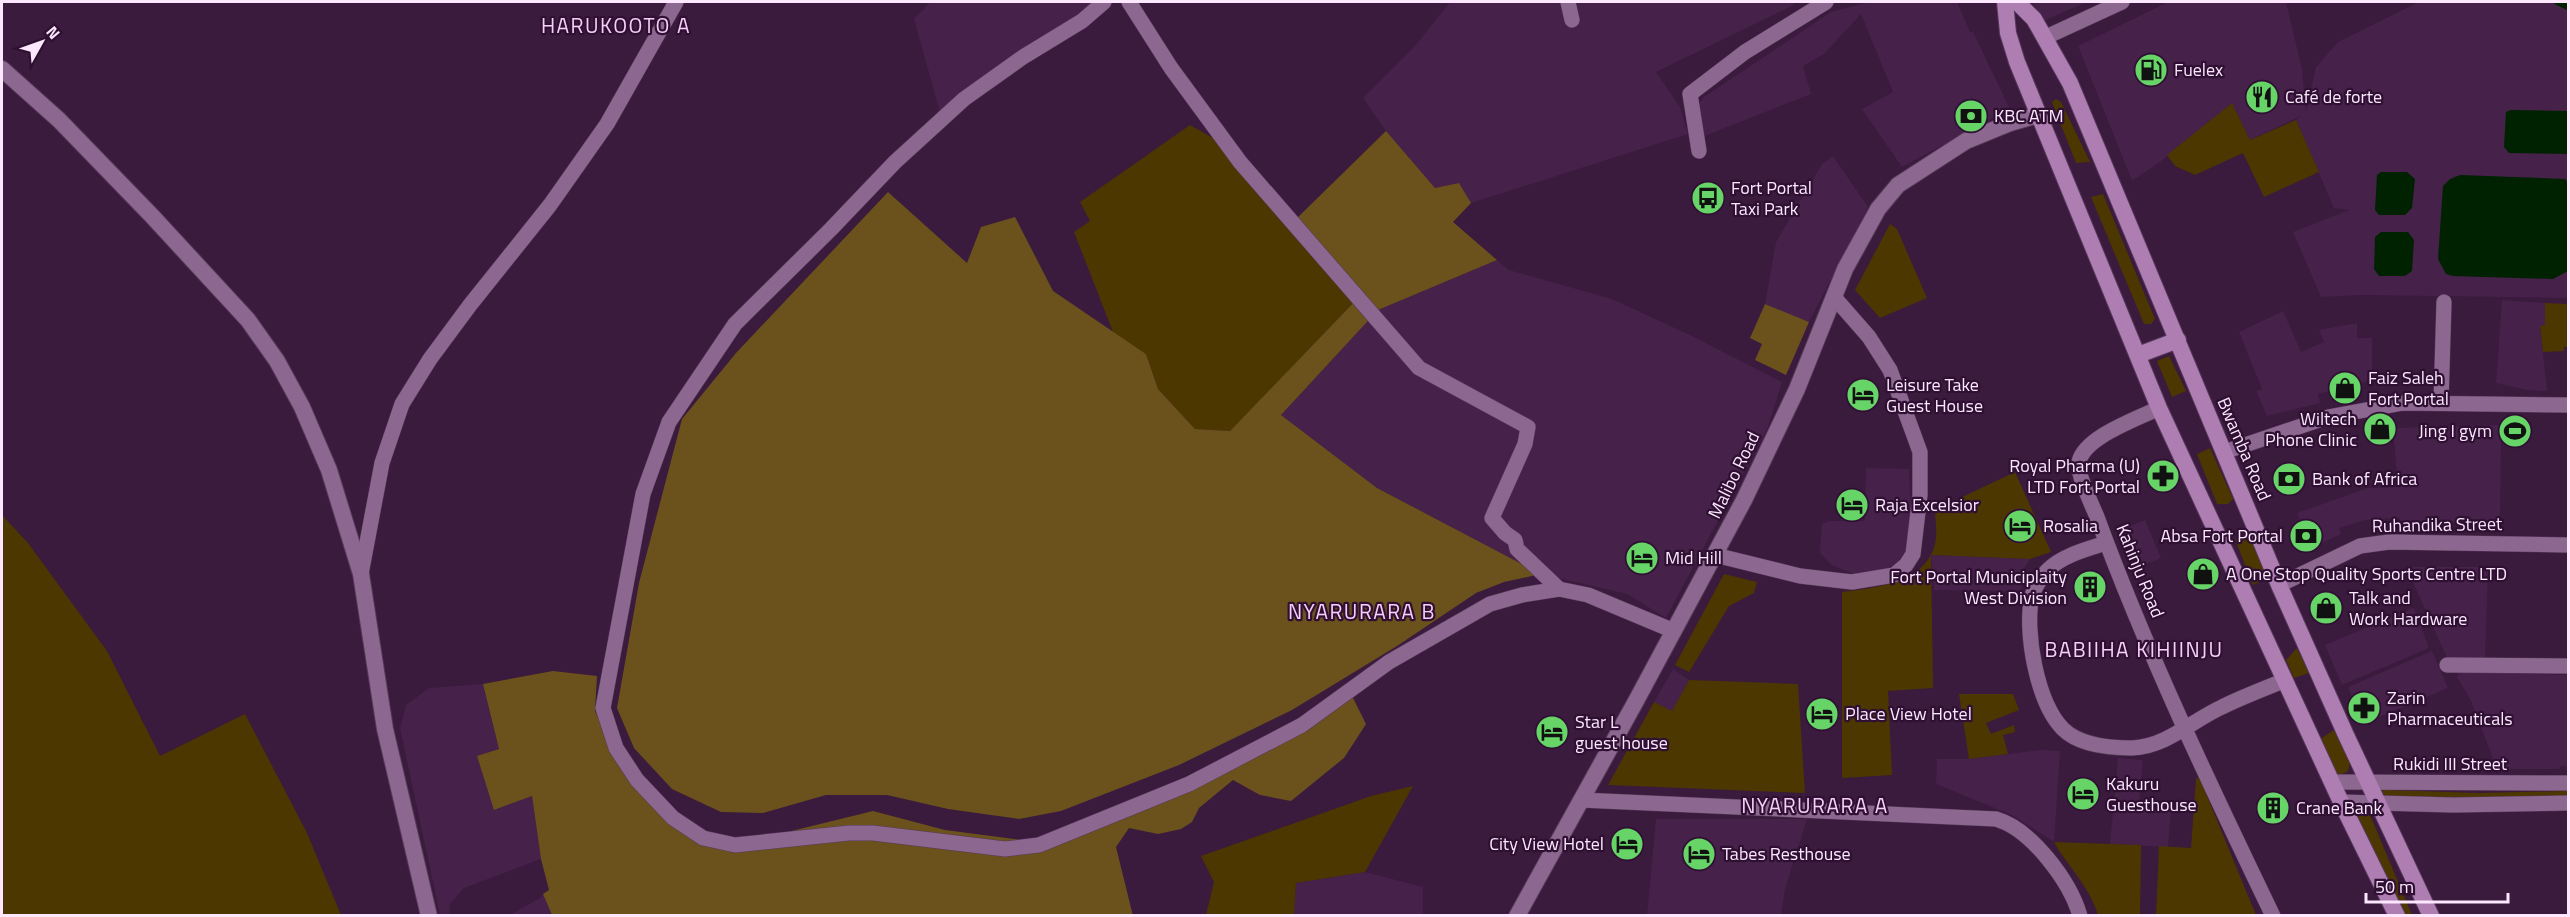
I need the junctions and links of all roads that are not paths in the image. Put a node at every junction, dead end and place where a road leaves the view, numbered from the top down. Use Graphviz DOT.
graph roads {
  1 [pos="676,2"];
  2 [pos="1104,2"];
  3 [pos="1129,2"];
  4 [pos="1568,2"];
  5 [pos="1826,2"];
  6 [pos="2005,2"];
  7 [pos="2017,2"];
  8 [pos="2122,2"];
  9 [pos="1807,7"];
  10 [pos="1572,20"];
  11 [pos="2046,37"];
  12 [pos="2,69"];
  13 [pos="2038,115"];
  14 [pos="1699,151"];
  15 [pos="1834,297"];
  16 [pos="2445,302"];
  17 [pos="2178,340"];
  18 [pos="2138,355"];
  19 [pos="2441,402"];
  20 [pos="2568,405"];
  21 [pos="2159,408"];
  22 [pos="2224,452"];
  23 [pos="2106,543"];
  24 [pos="2568,545"];
  25 [pos="1715,555"];
  26 [pos="361,574"];
  27 [pos="2279,585"];
  28 [pos="1559,590"];
  29 [pos="1674,631"];
  30 [pos="2447,665"];
  31 [pos="2568,666"];
  32 [pos="2284,680"];
  33 [pos="2185,729"];
  34 [pos="2332,782"];
  35 [pos="2368,783"];
  36 [pos="2568,783"];
  37 [pos="1581,801"];
  38 [pos="2341,802"];
  39 [pos="2377,802"];
  40 [pos="2568,802"];
  41 [pos="429,915"];
  42 [pos="1517,915"];
  43 [pos="2080,915"];
  44 [pos="2273,915"];
  45 [pos="2397,915"];
  46 [pos="2431,915"];
  1 -- 26 [label="street"];
  2 -- 28 [label="street"];
  3 -- 28 [label="street"];
  4 -- 10 [label="street"];
  5 -- 9 [label="street"];
  6 -- 13 [label="main road"];
  7 -- 11 [label="main road, Bwamba Road"];
  8 -- 11 [label="street"];
  9 -- 14 [label="street"];
  11 -- 17 [label="main road, Bwamba Road"];
  12 -- 26 [label="street"];
  13 -- 15 [label="street, Malibo Road"];
  13 -- 18 [label="main road"];
  15 -- 25 [label="street, Malibo Road"];
  15 -- 25 [label="street"];
  16 -- 19 [label="street"];
  17 -- 18 [label="main road"];
  17 -- 22 [label="main road, Bwamba Road"];
  18 -- 21 [label="main road"];
  19 -- 20 [label="street"];
  19 -- 22 [label="street"];
  21 -- 23 [label="street, Kahinju Road"];
  21 -- 32 [label="main road"];
  22 -- 27 [label="main road, Bwamba Road"];
  23 -- 33 [label="street, Kahinju Road"];
  23 -- 33 [label="street"];
  24 -- 27 [label="street, Ruhandika Street"];
  25 -- 29 [label="street, Malibo Road"];
  26 -- 41 [label="street"];
  27 -- 35 [label="main road, Bwamba Road"];
  28 -- 29 [label="street"];
  29 -- 37 [label="street, Malibo Road"];
  30 -- 31 [label="street"];
  32 -- 33 [label="street"];
  32 -- 34 [label="main road"];
  33 -- 44 [label="street, Kahinju Road"];
  34 -- 35 [label="street, Rukidi III Street"];
  34 -- 38 [label="main road"];
  35 -- 36 [label="street, Rukidi III Street"];
  35 -- 39 [label="main road, Bwamba Road"];
  37 -- 42 [label="street, Malibo Road"];
  37 -- 43 [label="street"];
  38 -- 39 [label="street"];
  38 -- 45 [label="main road"];
  39 -- 40 [label="street"];
  39 -- 46 [label="main road, Bwamba Road"];
}
